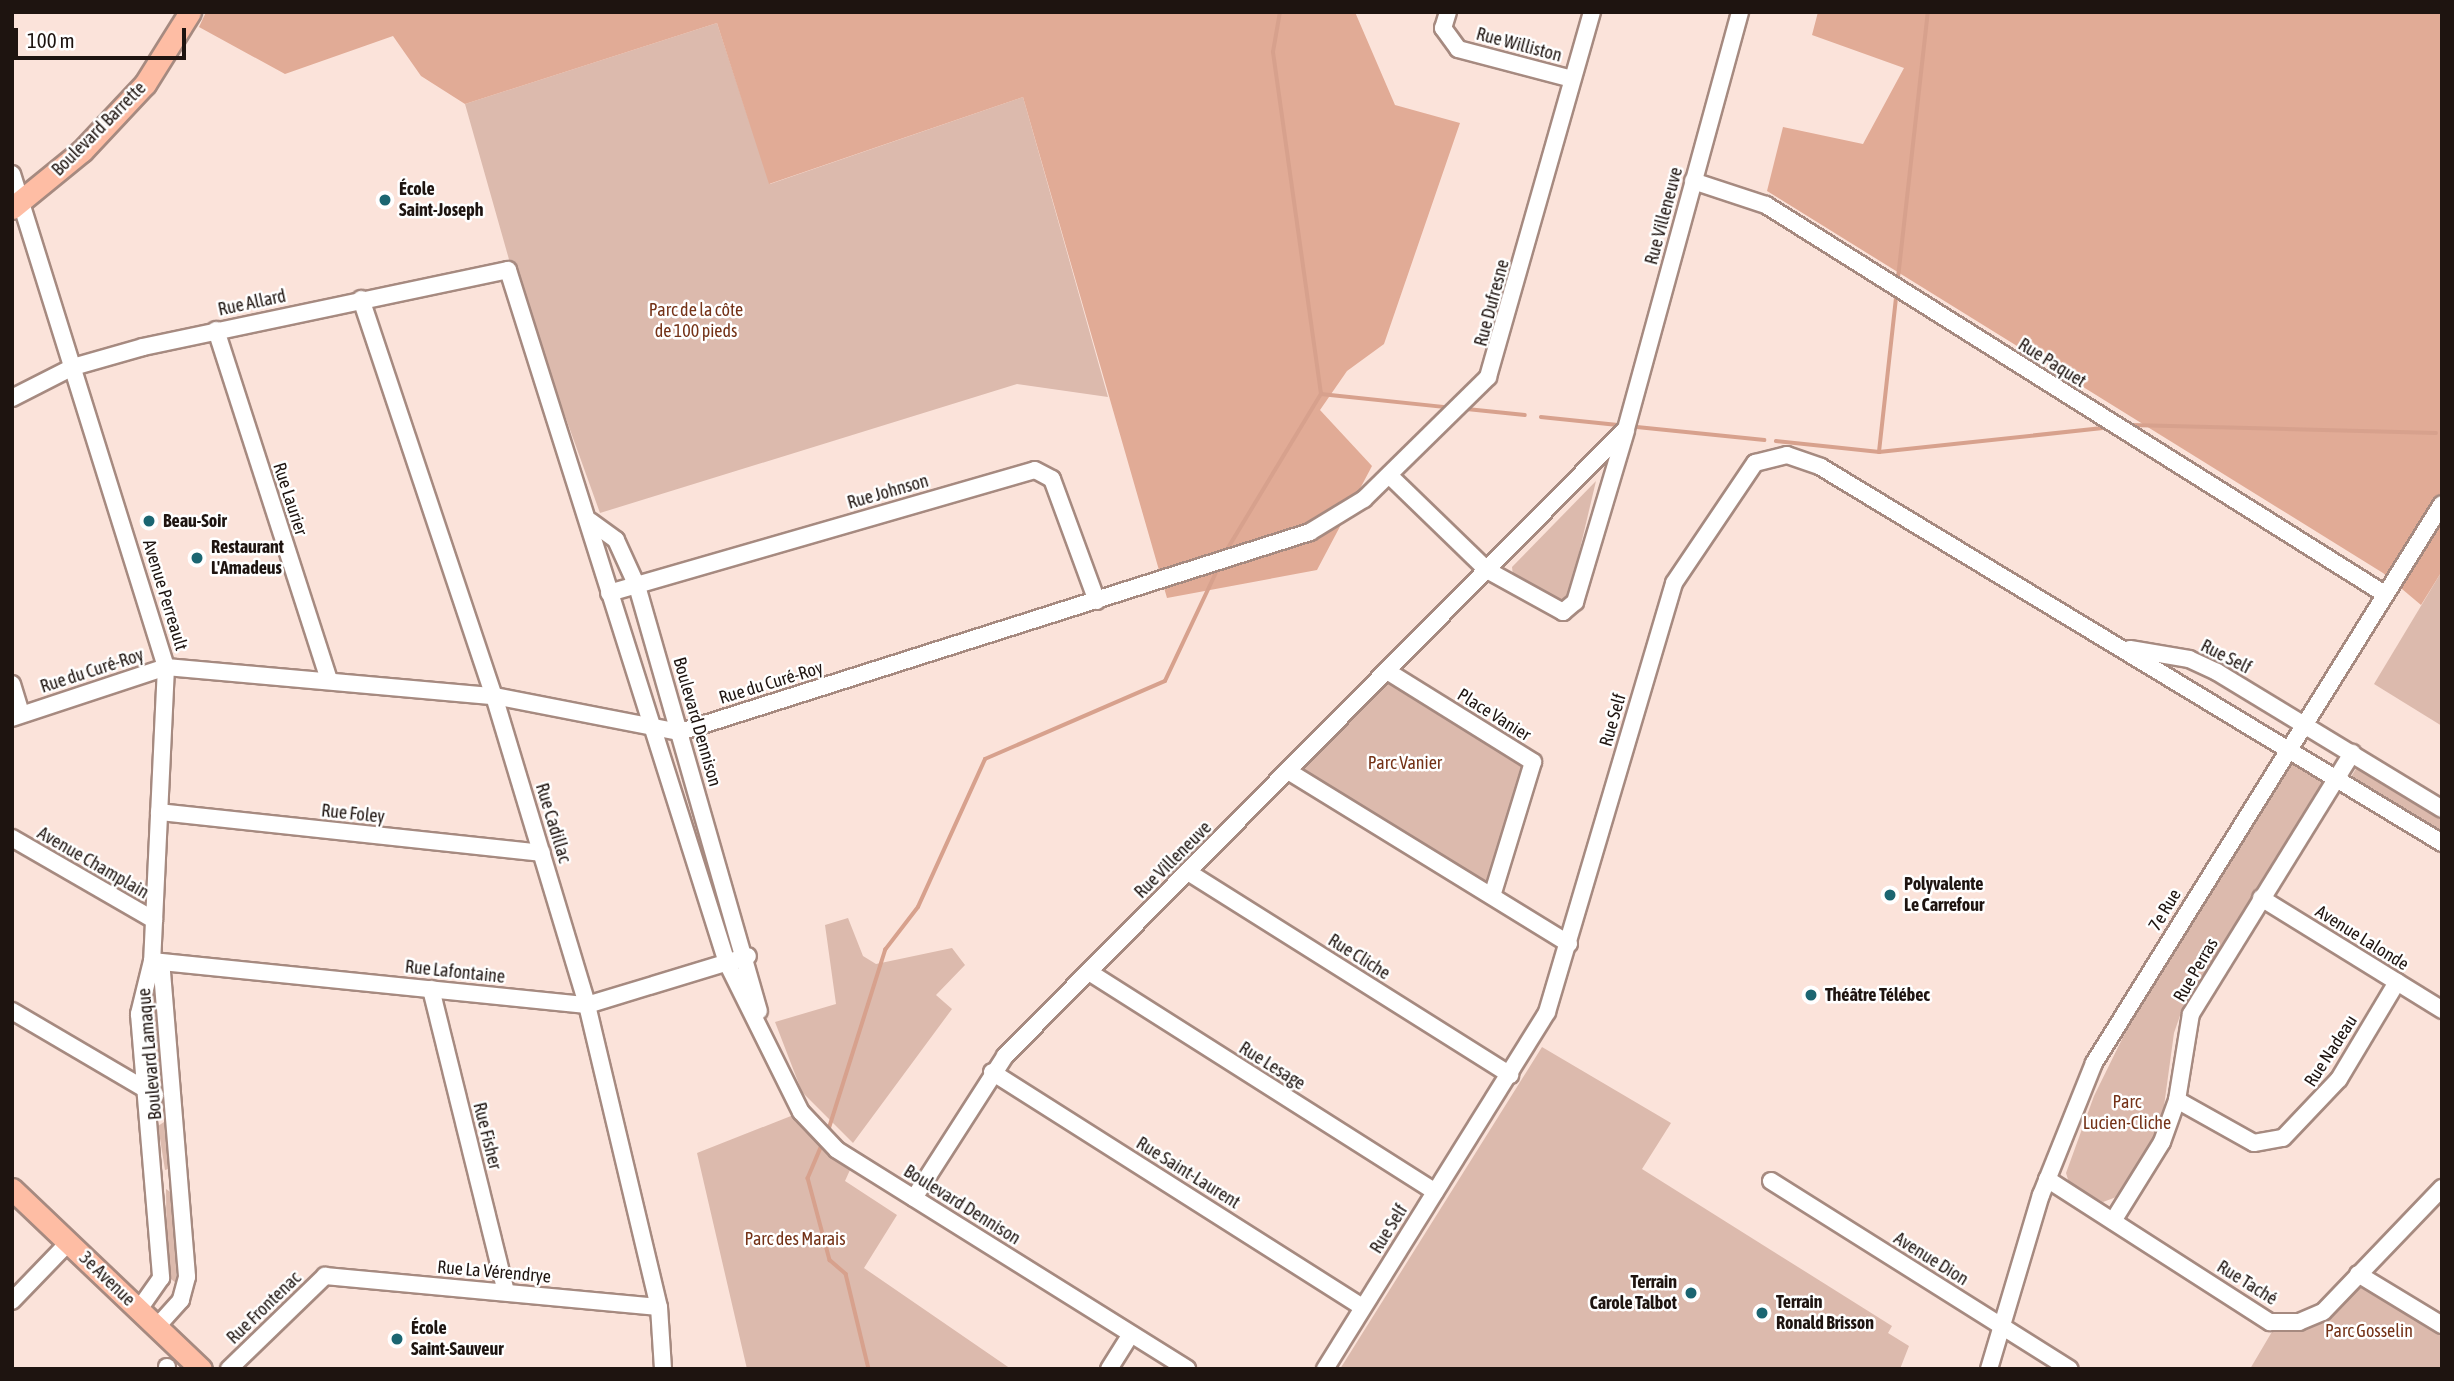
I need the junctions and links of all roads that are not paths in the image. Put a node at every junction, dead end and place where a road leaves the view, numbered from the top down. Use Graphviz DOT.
graph roads {
  1 [pos="190,12"];
  2 [pos="1448,12"];
  3 [pos="1592,12"];
  4 [pos="1740,12"];
  5 [pos="1572,79"];
  6 [pos="12,174"];
  7 [pos="1693,181"];
  8 [pos="17,205"];
  9 [pos="508,270"];
  10 [pos="361,299"];
  11 [pos="216,330"];
  12 [pos="73,367"];
  13 [pos="12,398"];
  14 [pos="1626,429"];
  15 [pos="1389,475"];
  16 [pos="2442,504"];
  17 [pos="590,521"];
  18 [pos="1487,570"];
  19 [pos="638,586"];
  20 [pos="609,593"];
  21 [pos="2383,593"];
  22 [pos="1097,601"];
  23 [pos="2125,649"];
  24 [pos="166,667"];
  25 [pos="1387,671"];
  26 [pos="329,679"];
  27 [pos="12,684"];
  28 [pos="494,696"];
  29 [pos="17,716"];
  30 [pos="2302,722"];
  31 [pos="654,731"];
  32 [pos="680,732"];
  33 [pos="2286,747"];
  34 [pos="2352,753"];
  35 [pos="1289,771"];
  36 [pos="2337,778"];
  37 [pos="2442,809"];
  38 [pos="159,812"];
  39 [pos="12,838"];
  40 [pos="2442,843"];
  41 [pos="542,853"];
  42 [pos="1188,872"];
  43 [pos="1492,896"];
  44 [pos="2261,898"];
  45 [pos="154,920"];
  46 [pos="1569,944"];
  47 [pos="748,956"];
  48 [pos="152,961"];
  49 [pos="727,962"];
  50 [pos="1089,972"];
  51 [pos="2397,982"];
  52 [pos="431,989"];
  53 [pos="587,1005"];
  54 [pos="2442,1010"];
  55 [pos="12,1011"];
  56 [pos="763,1030"];
  57 [pos="992,1072"];
  58 [pos="1510,1075"];
  59 [pos="149,1091"];
  60 [pos="2177,1100"];
  61 [pos="174,1106"];
  62 [pos="2047,1179"];
  63 [pos="1771,1181"];
  64 [pos="2442,1188"];
  65 [pos="12,1189"];
  66 [pos="1435,1192"];
  67 [pos="915,1198"];
  68 [pos="2113,1221"];
  69 [pos="69,1242"];
  70 [pos="2358,1274"];
  71 [pos="325,1276"];
  72 [pos="506,1292"];
  73 [pos="12,1301"];
  74 [pos="660,1307"];
  75 [pos="1363,1307"];
  76 [pos="139,1310"];
  77 [pos="2442,1325"];
  78 [pos="2003,1327"];
  79 [pos="157,1328"];
  80 [pos="1131,1334"];
  81 [pos="201,1369"];
  82 [pos="229,1369"];
  83 [pos="663,1369"];
  84 [pos="1109,1369"];
  85 [pos="1187,1369"];
  86 [pos="1325,1369"];
  87 [pos="1989,1369"];
  88 [pos="2070,1369"];
  1 -- 8 [label="main road, Boulevard Barrette"];
  2 -- 5 [label="street, Rue Williston"];
  3 -- 5 [label="street, Rue Dufresne"];
  4 -- 7 [label="street, Rue Villeneuve"];
  5 -- 15 [label="street, Rue Dufresne"];
  6 -- 8 [label="street, Avenue Perreault"];
  7 -- 14 [label="street, Rue Villeneuve"];
  7 -- 21 [label="street, Rue Paquet"];
  8 -- 12 [label="street, Avenue Perreault"];
  9 -- 10 [label="street, Rue Allard"];
  9 -- 17 [label="street, Boulevard Dennison"];
  10 -- 11 [label="street, Rue Allard"];
  10 -- 28 [label="street, Rue Cadillac"];
  11 -- 12 [label="street, Rue Allard"];
  11 -- 26 [label="street, Rue Laurier"];
  12 -- 13 [label="street, Rue Allard"];
  12 -- 24 [label="street, Avenue Perreault"];
  14 -- 18 [label="street, Rue Villeneuve"];
  14 -- 18 [label="street, Rue Villeneuve"];
  15 -- 18 [label="street"];
  15 -- 22 [label="street, Rue du Curé-Roy"];
  16 -- 21 [label="street, 7e Rue"];
  17 -- 19 [label="street, Boulevard Dennison"];
  17 -- 20 [label="street, Boulevard Dennison"];
  18 -- 25 [label="street, Rue Villeneuve"];
  19 -- 20 [label="street, Rue Johnson"];
  19 -- 22 [label="street, Rue Johnson"];
  19 -- 32 [label="street, Boulevard Dennison"];
  20 -- 31 [label="street, Boulevard Dennison"];
  21 -- 30 [label="street, 7e Rue"];
  22 -- 32 [label="street, Rue du Curé-Roy"];
  23 -- 30 [label="street, Rue Self"];
  23 -- 33 [label="street, Rue Self"];
  23 -- 46 [label="street, Rue Self"];
  24 -- 26 [label="street, Rue du Curé-Roy"];
  24 -- 29 [label="street, Rue du Curé-Roy"];
  24 -- 38 [label="street, Avenue Perreault"];
  25 -- 35 [label="street, Rue Villeneuve"];
  25 -- 43 [label="street, Place Vanier"];
  26 -- 28 [label="street, Rue du Curé-Roy"];
  27 -- 29 [label="street"];
  28 -- 31 [label="street, Rue du Curé-Roy"];
  28 -- 41 [label="street, Rue Cadillac"];
  30 -- 33 [label="street, 7e Rue"];
  30 -- 34 [label="street, Rue Self"];
  31 -- 32 [label="street, Rue du Curé-Roy"];
  31 -- 49 [label="street, Boulevard Dennison"];
  32 -- 47 [label="street, Boulevard Dennison"];
  33 -- 36 [label="street, Rue Self"];
  33 -- 62 [label="street, 7e Rue"];
  34 -- 36 [label="street, Rue Perras"];
  34 -- 37 [label="street, Rue Self"];
  35 -- 42 [label="street, Rue Villeneuve"];
  35 -- 43 [label="street"];
  36 -- 40 [label="street, Rue Self"];
  36 -- 44 [label="street, Rue Perras"];
  38 -- 41 [label="street, Rue Foley"];
  38 -- 45 [label="street, Avenue Perreault"];
  39 -- 45 [label="street, Avenue Champlain"];
  41 -- 53 [label="street, Rue Cadillac"];
  42 -- 50 [label="street, Rue Villeneuve"];
  42 -- 58 [label="street, Rue Cliche"];
  43 -- 46 [label="street"];
  44 -- 51 [label="street, Avenue Lalonde"];
  44 -- 60 [label="street, Rue Perras"];
  45 -- 48 [label="street, Avenue Perreault"];
  46 -- 58 [label="street, Rue Self"];
  47 -- 49 [label="street, Rue Lafontaine"];
  47 -- 56 [label="street, Boulevard Dennison"];
  48 -- 52 [label="street, Rue Lafontaine"];
  48 -- 59 [label="street, Boulevard Lamaque"];
  48 -- 61 [label="street, Boulevard Lamaque"];
  49 -- 53 [label="street, Rue Lafontaine"];
  49 -- 56 [label="street, Boulevard Dennison"];
  50 -- 57 [label="street, Rue Villeneuve"];
  50 -- 66 [label="street, Rue Lesage"];
  51 -- 54 [label="street, Avenue Lalonde"];
  51 -- 60 [label="street, Rue Nadeau"];
  52 -- 53 [label="street, Rue Lafontaine"];
  52 -- 72 [label="street, Rue Fisher"];
  53 -- 74 [label="street, Rue Cadillac"];
  55 -- 59 [label="street"];
  56 -- 67 [label="street, Boulevard Dennison"];
  57 -- 67 [label="street, Rue Villeneuve"];
  57 -- 75 [label="street, Rue Saint-Laurent"];
  58 -- 66 [label="street, Rue Self"];
  59 -- 61 [label="street"];
  59 -- 76 [label="street, Boulevard Lamaque"];
  60 -- 68 [label="street, Rue Perras"];
  61 -- 79 [label="street, Boulevard Lamaque"];
  62 -- 68 [label="street, Rue Taché"];
  62 -- 78 [label="street, 7e Rue"];
  63 -- 78 [label="street, Avenue Dion"];
  64 -- 70 [label="street, Rue Taché"];
  65 -- 69 [label="main road, 3e Avenue"];
  66 -- 75 [label="street, Rue Self"];
  67 -- 80 [label="street, Boulevard Dennison"];
  68 -- 70 [label="street, Rue Taché"];
  69 -- 73 [label="street"];
  69 -- 76 [label="main road, 3e Avenue"];
  70 -- 77 [label="street"];
  71 -- 72 [label="street, Rue La Vérendrye"];
  71 -- 82 [label="street, Rue Frontenac"];
  72 -- 74 [label="street, Rue La Vérendrye"];
  74 -- 83 [label="street, Rue Cadillac"];
  75 -- 86 [label="street, Rue Self"];
  76 -- 79 [label="main road, 3e Avenue"];
  78 -- 87 [label="street, 7e Rue"];
  78 -- 88 [label="street, Avenue Dion"];
  79 -- 81 [label="main road, 3e Avenue"];
  80 -- 84 [label="street"];
  80 -- 85 [label="street, Boulevard Dennison"];
}
